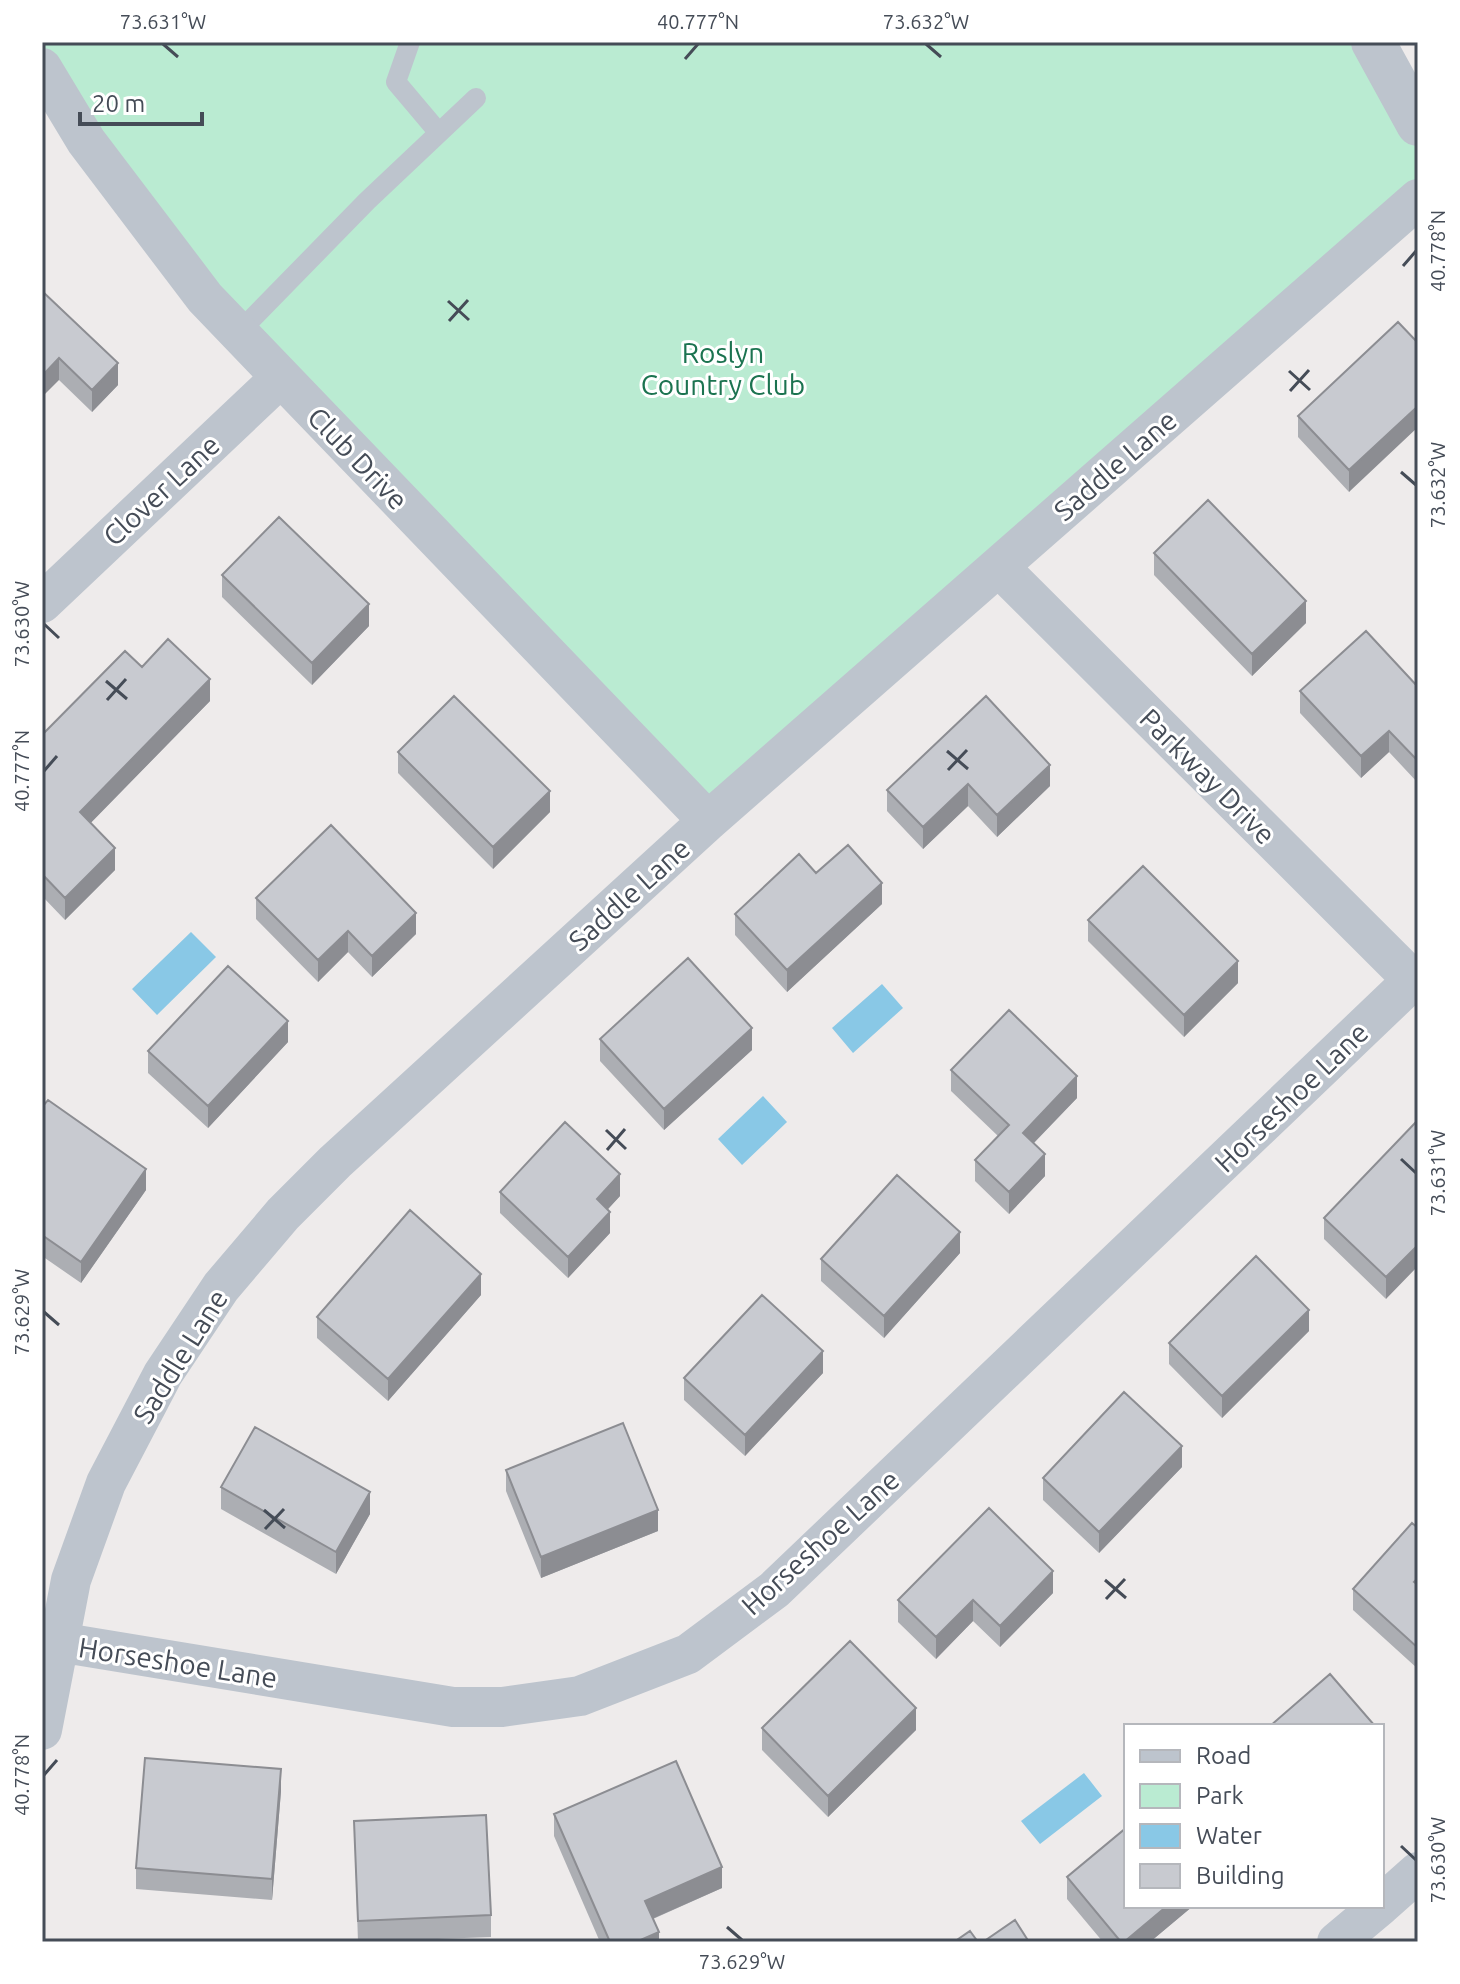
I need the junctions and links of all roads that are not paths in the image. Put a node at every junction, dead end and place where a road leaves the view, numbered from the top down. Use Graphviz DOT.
graph roads {
  1 [pos="410,42"];
  2 [pos="1373,42"];
  3 [pos="42,68"];
  4 [pos="476,98"];
  5 [pos="1418,124"];
  6 [pos="439,133"];
  7 [pos="1418,199"];
  8 [pos="238,333"];
  9 [pos="280,378"];
  10 [pos="999,567"];
  11 [pos="42,603"];
  12 [pos="708,821"];
  13 [pos="1416,983"];
  14 [pos="58,1642"];
  15 [pos="42,1730"];
  16 [pos="1418,1872"];
  17 [pos="1384,1902"];
  18 [pos="1377,1908"];
  19 [pos="1337,1942"];
  1 -- 6 [label="lane"];
  2 -- 5 [label="street"];
  3 -- 8 [label="street, Club Drive"];
  4 -- 6 [label="lane"];
  6 -- 8 [label="lane"];
  7 -- 10 [label="street, Saddle Lane"];
  8 -- 9 [label="street, Club Drive"];
  9 -- 11 [label="street, Clover Lane"];
  9 -- 12 [label="street, Club Drive"];
  10 -- 12 [label="street, Saddle Lane"];
  10 -- 13 [label="street, Parkway Drive"];
  12 -- 14 [label="street, Saddle Lane"];
  13 -- 14 [label="street, Horseshoe Lane"];
  14 -- 15 [label="street, Saddle Lane"];
  16 -- 17 [label="street"];
  18 -- 19 [label="street"];
}
